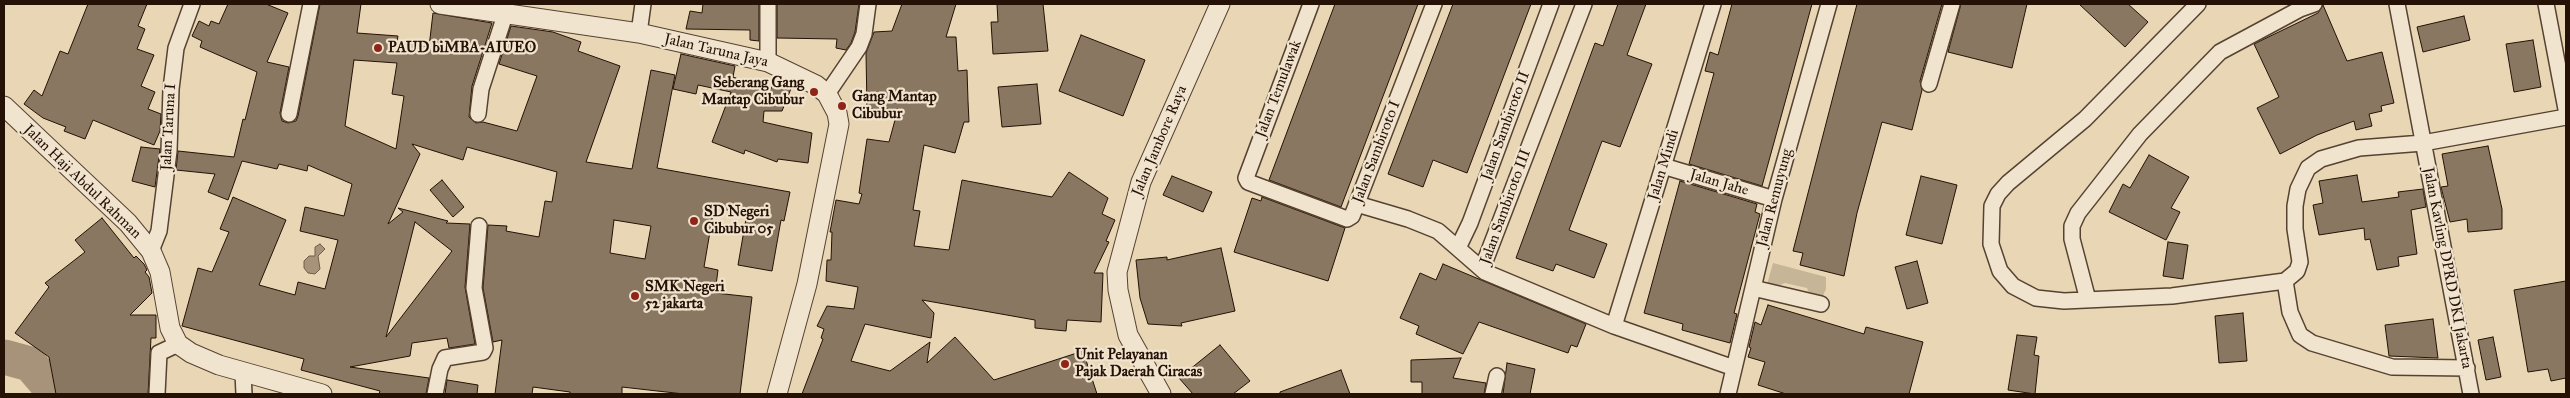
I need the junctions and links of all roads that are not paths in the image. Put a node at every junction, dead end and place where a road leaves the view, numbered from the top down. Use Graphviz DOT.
graph roads {
  1 [pos="192,4"];
  2 [pos="311,4"];
  3 [pos="440,4"];
  4 [pos="643,4"];
  5 [pos="768,4"];
  6 [pos="868,4"];
  7 [pos="1220,4"];
  8 [pos="1311,4"];
  9 [pos="1434,4"];
  10 [pos="1551,4"];
  11 [pos="1584,4"];
  12 [pos="1713,4"];
  13 [pos="1829,4"];
  14 [pos="1952,4"];
  15 [pos="2198,4"];
  16 [pos="2314,4"];
  17 [pos="2397,4"];
  18 [pos="2546,4"];
  19 [pos="505,15"];
  20 [pos="640,33"];
  21 [pos="768,62"];
  22 [pos="1929,84"];
  23 [pos="827,94"];
  24 [pos="4,106"];
  25 [pos="2566,109"];
  26 [pos="289,114"];
  27 [pos="478,114"];
  28 [pos="2566,117"];
  29 [pos="2422,143"];
  30 [pos="1663,166"];
  31 [pos="1247,174"];
  32 [pos="1774,199"];
  33 [pos="1357,204"];
  34 [pos="480,226"];
  35 [pos="1458,248"];
  36 [pos="151,250"];
  37 [pos="1482,269"];
  38 [pos="2284,281"];
  39 [pos="1753,288"];
  40 [pos="2088,300"];
  41 [pos="1820,304"];
  42 [pos="1614,326"];
  43 [pos="178,344"];
  44 [pos="1734,368"];
  45 [pos="2466,368"];
  46 [pos="243,373"];
  47 [pos="1497,376"];
  48 [pos="157,394"];
  49 [pos="244,394"];
  50 [pos="322,394"];
  51 [pos="435,394"];
  52 [pos="777,394"];
  53 [pos="1161,394"];
  54 [pos="1493,394"];
  55 [pos="1728,394"];
  56 [pos="2472,394"];
  1 -- 36 [label="street, Jalan Taruna I"];
  2 -- 26 [label="street"];
  3 -- 19 [label="street, Jalan Taruna Jaya"];
  4 -- 20 [label="street"];
  5 -- 21 [label="street"];
  6 -- 23 [label="street"];
  7 -- 53 [label="street, Jalan Jambore Raya"];
  8 -- 31 [label="street, Jalan Temulawak"];
  9 -- 33 [label="street, Jalan Sambiroto I"];
  10 -- 35 [label="street, Jalan Sambiroto II"];
  11 -- 37 [label="street, Jalan Sambiroto III"];
  12 -- 30 [label="street, Jalan Mindi"];
  13 -- 32 [label="street, Jalan Remuyung"];
  14 -- 22 [label="street"];
  15 -- 40 [label="street"];
  16 -- 40 [label="street"];
  17 -- 29 [label="street, Jalan Kavling DPRD DKI Jakarta"];
  18 -- 25 [label="street"];
  19 -- 20 [label="street, Jalan Taruna Jaya"];
  19 -- 27 [label="street"];
  20 -- 21 [label="street, Jalan Taruna Jaya"];
  21 -- 23 [label="street, Jalan Taruna Jaya"];
  23 -- 52 [label="street"];
  24 -- 36 [label="street, Jalan Haji Abdul Rahman"];
  28 -- 29 [label="street"];
  29 -- 38 [label="street"];
  29 -- 45 [label="street, Jalan Kavling DPRD DKI Jakarta"];
  30 -- 32 [label="street, Jalan Jahe"];
  30 -- 42 [label="street, Jalan Mindi"];
  31 -- 33 [label="street, Jalan Sambiroto I"];
  32 -- 39 [label="street, Jalan Remuyung"];
  33 -- 35 [label="street"];
  34 -- 51 [label="street"];
  35 -- 37 [label="street"];
  36 -- 43 [label="street, Jalan Haji Abdul Rahman"];
  37 -- 42 [label="street, Jalan Sambiroto III"];
  38 -- 40 [label="street"];
  38 -- 45 [label="street"];
  39 -- 41 [label="street"];
  39 -- 44 [label="street, Jalan Remuyung"];
  42 -- 44 [label="street, Jalan Sambiroto III"];
  43 -- 46 [label="street"];
  43 -- 48 [label="street"];
  44 -- 55 [label="street, Jalan Remuyung"];
  45 -- 56 [label="street, Jalan Kavling DPRD DKI Jakarta"];
  46 -- 49 [label="street"];
  46 -- 50 [label="street"];
  47 -- 54 [label="street"];
}
